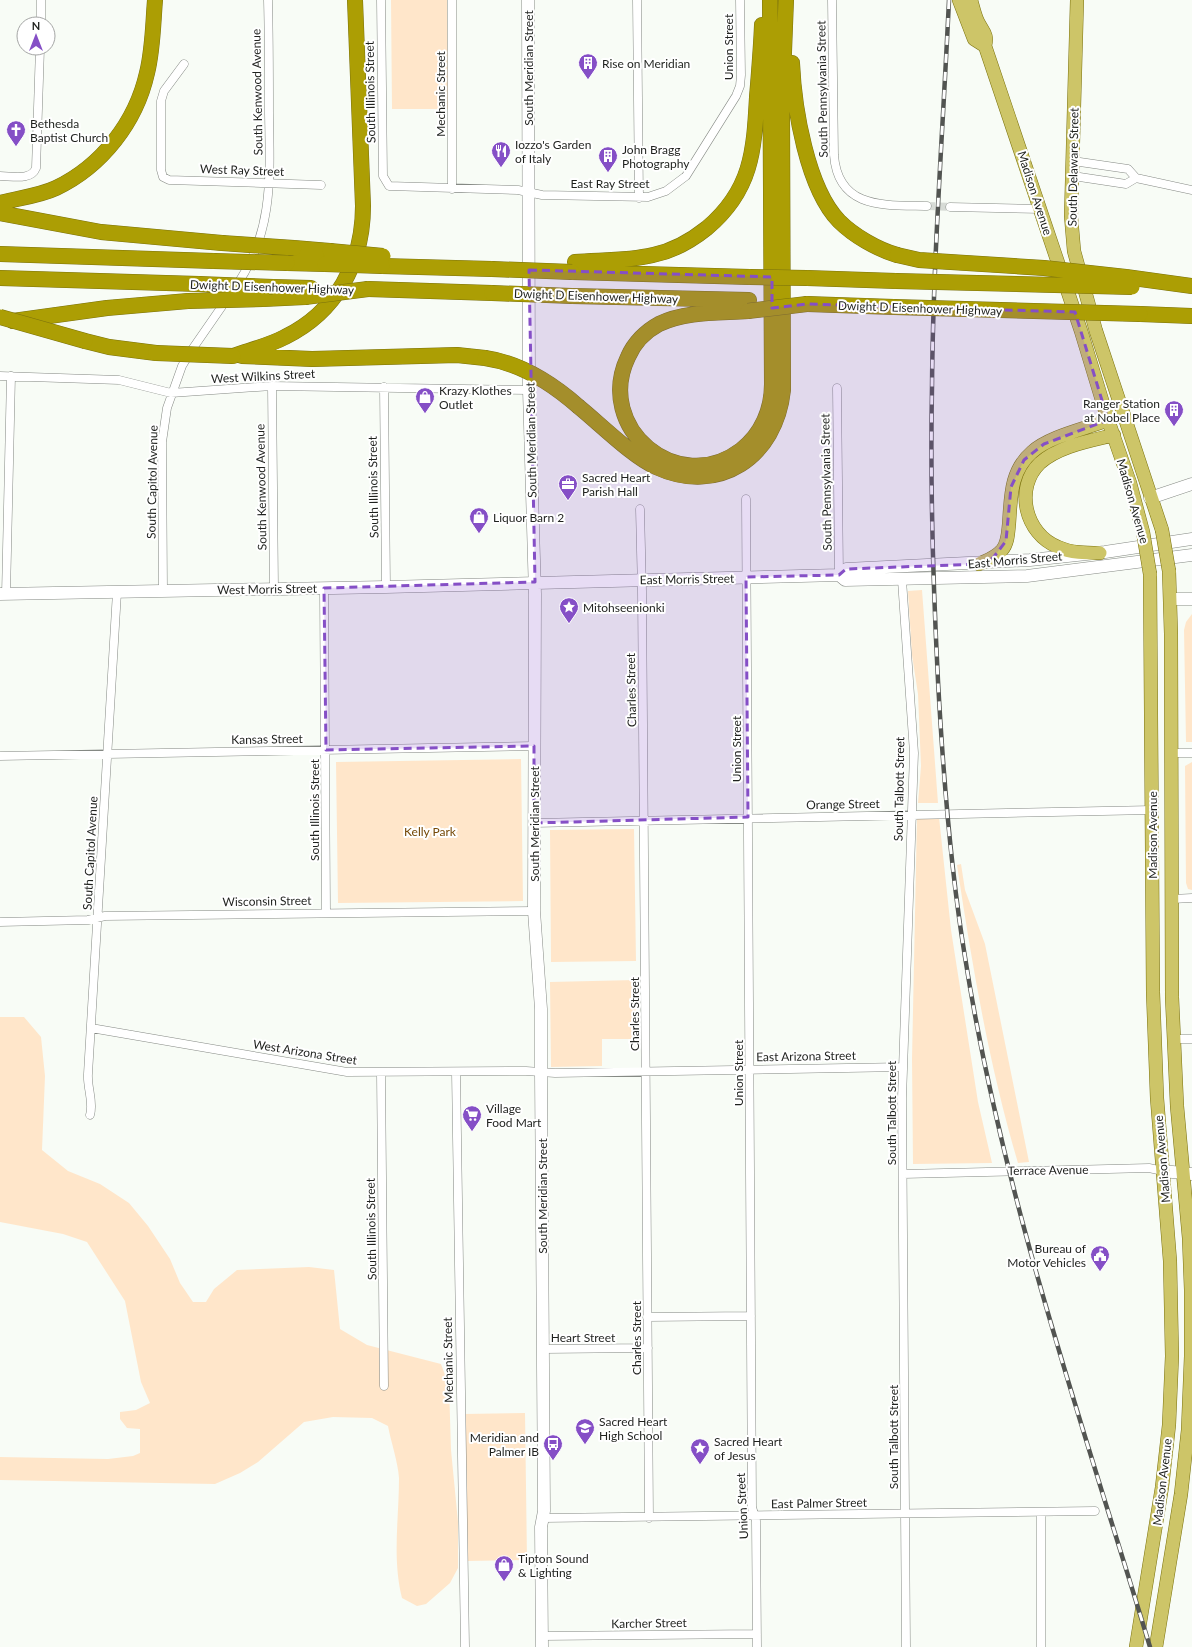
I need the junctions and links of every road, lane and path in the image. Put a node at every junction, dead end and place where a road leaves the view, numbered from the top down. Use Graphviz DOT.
graph roads {
  1 [pos="42,0"];
  2 [pos="155,0"];
  3 [pos="268,0"];
  4 [pos="355,0"];
  5 [pos="381,0"];
  6 [pos="452,0"];
  7 [pos="528,0"];
  8 [pos="637,0"];
  9 [pos="740,0"];
  10 [pos="764,0"];
  11 [pos="770,0"];
  12 [pos="786,0"];
  13 [pos="832,0"];
  14 [pos="959,0"];
  15 [pos="971,0"];
  16 [pos="980,0"];
  17 [pos="1077,0"];
  18 [pos="41,16"];
  19 [pos="984,30"];
  20 [pos="985,46"];
  21 [pos="40,56"];
  22 [pos="184,64"];
  23 [pos="1073,161"];
  24 [pos="0,176"];
  25 [pos="686,176"];
  26 [pos="1073,176"];
  27 [pos="1136,178"];
  28 [pos="270,183"];
  29 [pos="321,185"];
  30 [pos="452,189"];
  31 [pos="1192,190"];
  32 [pos="529,192"];
  33 [pos="639,198"];
  34 [pos="0,203"];
  35 [pos="927,206"];
  36 [pos="950,207"];
  37 [pos="1041,209"];
  38 [pos="0,213"];
  39 [pos="0,254"];
  40 [pos="327,258"];
  41 [pos="574,267"];
  42 [pos="0,278"];
  43 [pos="1129,282"];
  44 [pos="1192,287"];
  45 [pos="308,292"];
  46 [pos="749,305"];
  47 [pos="1192,316"];
  48 [pos="0,317"];
  49 [pos="0,323"];
  50 [pos="1096,331"];
  51 [pos="233,356"];
  52 [pos="0,376"];
  53 [pos="11,376"];
  54 [pos="272,386"];
  55 [pos="384,387"];
  56 [pos="837,388"];
  57 [pos="530,390"];
  58 [pos="172,394"];
  59 [pos="1108,420"];
  60 [pos="1114,435"];
  61 [pos="1192,484"];
  62 [pos="1150,498"];
  63 [pos="746,499"];
  64 [pos="640,509"];
  65 [pos="1192,539"];
  66 [pos="1100,553"];
  67 [pos="1192,555"];
  68 [pos="979,564"];
  69 [pos="839,575"];
  70 [pos="746,577"];
  71 [pos="641,580"];
  72 [pos="902,580"];
  73 [pos="535,582"];
  74 [pos="386,587"];
  75 [pos="324,588"];
  76 [pos="274,589"];
  77 [pos="163,591"];
  78 [pos="118,592"];
  79 [pos="3,594"];
  80 [pos="1171,599"];
  81 [pos="1192,599"];
  82 [pos="534,746"];
  83 [pos="326,750"];
  84 [pos="1171,753"];
  85 [pos="1192,753"];
  86 [pos="107,754"];
  87 [pos="0,756"];
  88 [pos="1152,810"];
  89 [pos="911,814"];
  90 [pos="748,817"];
  91 [pos="644,820"];
  92 [pos="534,823"];
  93 [pos="1172,898"];
  94 [pos="1192,898"];
  95 [pos="534,911"];
  96 [pos="326,912"];
  97 [pos="98,917"];
  98 [pos="0,922"];
  99 [pos="91,1028"];
  100 [pos="1173,1039"];
  101 [pos="1192,1039"];
  102 [pos="903,1067"];
  103 [pos="750,1069"];
  104 [pos="456,1072"];
  105 [pos="541,1072"];
  106 [pos="646,1072"];
  107 [pos="381,1073"];
  108 [pos="90,1114"];
  109 [pos="1163,1171"];
  110 [pos="903,1174"];
  111 [pos="1188,1174"];
  112 [pos="751,1316"];
  113 [pos="647,1318"];
  114 [pos="648,1348"];
  115 [pos="543,1349"];
  116 [pos="384,1386"];
  117 [pos="1041,1512"];
  118 [pos="1095,1512"];
  119 [pos="905,1514"];
  120 [pos="755,1516"];
  121 [pos="543,1518"];
  122 [pos="649,1518"];
  123 [pos="757,1634"];
  124 [pos="542,1642"];
  125 [pos="465,1647"];
  126 [pos="757,1647"];
  127 [pos="906,1647"];
  128 [pos="1042,1647"];
  129 [pos="1136,1647"];
  130 [pos="1156,1647"];
  1 -- 18 [label="street"];
  2 -- 34 [label="highway"];
  3 -- 28 [label="street, South Kenwood Avenue"];
  4 -- 51 [label="highway"];
  5 -- 30 [label="street, South Illinois Street"];
  6 -- 30 [label="street, Mechanic Street"];
  7 -- 32 [label="main road, South Meridian Street"];
  8 -- 33 [label="street"];
  9 -- 25 [label="street, Union Street"];
  10 -- 41 [label="highway"];
  11 -- 46 [label="highway"];
  12 -- 43 [label="highway, bridge"];
  12 -- 51 [label="highway, bridge"];
  13 -- 35 [label="street, South Pennsylvania Street"];
  14 -- 20 [label="main road, Madison Avenue"];
  15 -- 19 [label="main road, Madison Avenue"];
  16 -- 19 [label="main road, Madison Avenue"];
  17 -- 23 [label="main road, South Delaware Street"];
  19 -- 20 [label="main road, Madison Avenue"];
  20 -- 37 [label="main road, Madison Avenue"];
  21 -- 24 [label="street"];
  22 -- 28 [label="street, West Ray Street"];
  23 -- 26 [label="main road, South Delaware Street"];
  23 -- 27 [label="street"];
  25 -- 33 [label="street, East Ray Street"];
  26 -- 27 [label="street"];
  26 -- 50 [label="main road, South Delaware Street"];
  27 -- 31 [label="street"];
  28 -- 29 [label="street, West Ray Street"];
  28 -- 58 [label="street, South Capitol Avenue"];
  30 -- 32 [label="street"];
  32 -- 33 [label="street, East Ray Street"];
  32 -- 57 [label="main road, South Meridian Street"];
  36 -- 37 [label="street"];
  37 -- 59 [label="main road, Madison Avenue"];
  38 -- 40 [label="highway, bridge"];
  39 -- 40 [label="highway, Dwight D Eisenhower Highway, bridge"];
  40 -- 41 [label="highway, Dwight D Eisenhower Highway, bridge"];
  41 -- 43 [label="highway, Dwight D Eisenhower Highway, bridge"];
  42 -- 45 [label="highway, Dwight D Eisenhower Highway, bridge"];
  43 -- 44 [label="highway, Dwight D Eisenhower Highway"];
  45 -- 46 [label="highway, Dwight D Eisenhower Highway, bridge"];
  45 -- 49 [label="highway, bridge"];
  46 -- 47 [label="highway, Dwight D Eisenhower Highway, bridge"];
  48 -- 51 [label="highway, bridge"];
  50 -- 62 [label="main road, Madison Avenue"];
  52 -- 53 [label="street, West Wilkins Street"];
  53 -- 58 [label="street, West Wilkins Street"];
  53 -- 79 [label="street"];
  54 -- 55 [label="street, West Wilkins Street"];
  54 -- 58 [label="street, West Wilkins Street"];
  54 -- 76 [label="street, South Kenwood Avenue"];
  55 -- 57 [label="street, West Wilkins Street"];
  55 -- 74 [label="street, South Illinois Street"];
  56 -- 69 [label="street, South Pennsylvania Street"];
  57 -- 73 [label="main road, South Meridian Street"];
  58 -- 77 [label="street, South Capitol Avenue"];
  59 -- 60 [label="main road, Madison Avenue"];
  59 -- 68 [label="main road"];
  60 -- 66 [label="main road"];
  60 -- 88 [label="main road, Madison Avenue, bridge"];
  61 -- 62 [label="main road"];
  62 -- 80 [label="main road, Madison Avenue, bridge"];
  63 -- 70 [label="street, Union Street"];
  64 -- 71 [label="street, Charles Street"];
  65 -- 66 [label="main road, East Morris Street"];
  66 -- 68 [label="main road, East Morris Street"];
  67 -- 72 [label="main road, East Morris Street"];
  68 -- 69 [label="main road, East Morris Street"];
  69 -- 70 [label="main road, East Morris Street"];
  69 -- 72 [label="main road, East Morris Street"];
  70 -- 71 [label="main road, East Morris Street"];
  70 -- 90 [label="street, Union Street"];
  71 -- 73 [label="main road, East Morris Street"];
  71 -- 91 [label="street, Charles Street"];
  72 -- 89 [label="street, South Talbott Street"];
  73 -- 74 [label="main road, West Morris Street"];
  73 -- 82 [label="main road, South Meridian Street"];
  74 -- 75 [label="main road, West Morris Street"];
  75 -- 76 [label="main road, West Morris Street"];
  75 -- 83 [label="street, South Illinois Street"];
  76 -- 77 [label="main road, West Morris Street"];
  77 -- 78 [label="main road, West Morris Street"];
  78 -- 79 [label="main road, West Morris Street"];
  78 -- 86 [label="street, South Capitol Avenue"];
  80 -- 81 [label="main road"];
  80 -- 84 [label="main road, Madison Avenue"];
  82 -- 83 [label="street, Kansas Street"];
  82 -- 92 [label="main road, South Meridian Street"];
  83 -- 86 [label="street, Kansas Street"];
  83 -- 96 [label="street, South Illinois Street"];
  84 -- 85 [label="street"];
  84 -- 93 [label="main road, Madison Avenue"];
  86 -- 87 [label="street, Kansas Street"];
  86 -- 97 [label="street, South Capitol Avenue"];
  88 -- 89 [label="street, Orange Street"];
  88 -- 109 [label="main road, Madison Avenue"];
  89 -- 90 [label="street, Orange Street"];
  89 -- 102 [label="street, South Talbott Street"];
  90 -- 91 [label="street, Orange Street"];
  90 -- 103 [label="street, Union Street"];
  91 -- 92 [label="street, Orange Street"];
  91 -- 106 [label="street, Charles Street"];
  92 -- 95 [label="main road, South Meridian Street"];
  93 -- 94 [label="street"];
  93 -- 100 [label="main road, Madison Avenue"];
  95 -- 96 [label="street, Wisconsin Street"];
  95 -- 105 [label="main road, South Meridian Street"];
  96 -- 97 [label="street, Wisconsin Street"];
  97 -- 98 [label="street, Wisconsin Street"];
  97 -- 99 [label="street, South Capitol Avenue"];
  99 -- 107 [label="street, West Arizona Street"];
  99 -- 108 [label="street, South Capitol Avenue"];
  100 -- 101 [label="street"];
  100 -- 111 [label="main road, Madison Avenue"];
  102 -- 103 [label="street, East Arizona Street"];
  102 -- 110 [label="street, South Talbott Street"];
  103 -- 106 [label="street, East Arizona Street"];
  103 -- 112 [label="street, Union Street"];
  104 -- 105 [label="street, West Arizona Street"];
  104 -- 107 [label="street, West Arizona Street"];
  104 -- 125 [label="street, Mechanic Street"];
  105 -- 106 [label="street, East Arizona Street"];
  105 -- 115 [label="main road, South Meridian Street"];
  106 -- 113 [label="street, Charles Street"];
  107 -- 116 [label="street, South Illinois Street"];
  109 -- 110 [label="street, Terrace Avenue"];
  109 -- 111 [label="main road, Terrace Avenue"];
  109 -- 129 [label="main road, Madison Avenue"];
  110 -- 119 [label="street, South Talbott Street"];
  111 -- 130 [label="main road, Madison Avenue"];
  112 -- 113 [label="street"];
  112 -- 120 [label="street, Union Street"];
  113 -- 114 [label="street, Charles Street"];
  114 -- 115 [label="street, Heart Street"];
  114 -- 122 [label="street, Charles Street"];
  115 -- 121 [label="main road, South Meridian Street"];
  117 -- 118 [label="street, East Palmer Street"];
  117 -- 119 [label="street, East Palmer Street"];
  117 -- 128 [label="street"];
  119 -- 120 [label="street, East Palmer Street"];
  119 -- 127 [label="street, South Talbott Street"];
  120 -- 122 [label="street, East Palmer Street"];
  120 -- 123 [label="street, Union Street"];
  121 -- 122 [label="street, East Palmer Street"];
  121 -- 124 [label="main road, South Meridian Street"];
  123 -- 124 [label="street, Karcher Street"];
  123 -- 126 [label="street, Union Street"];
}
